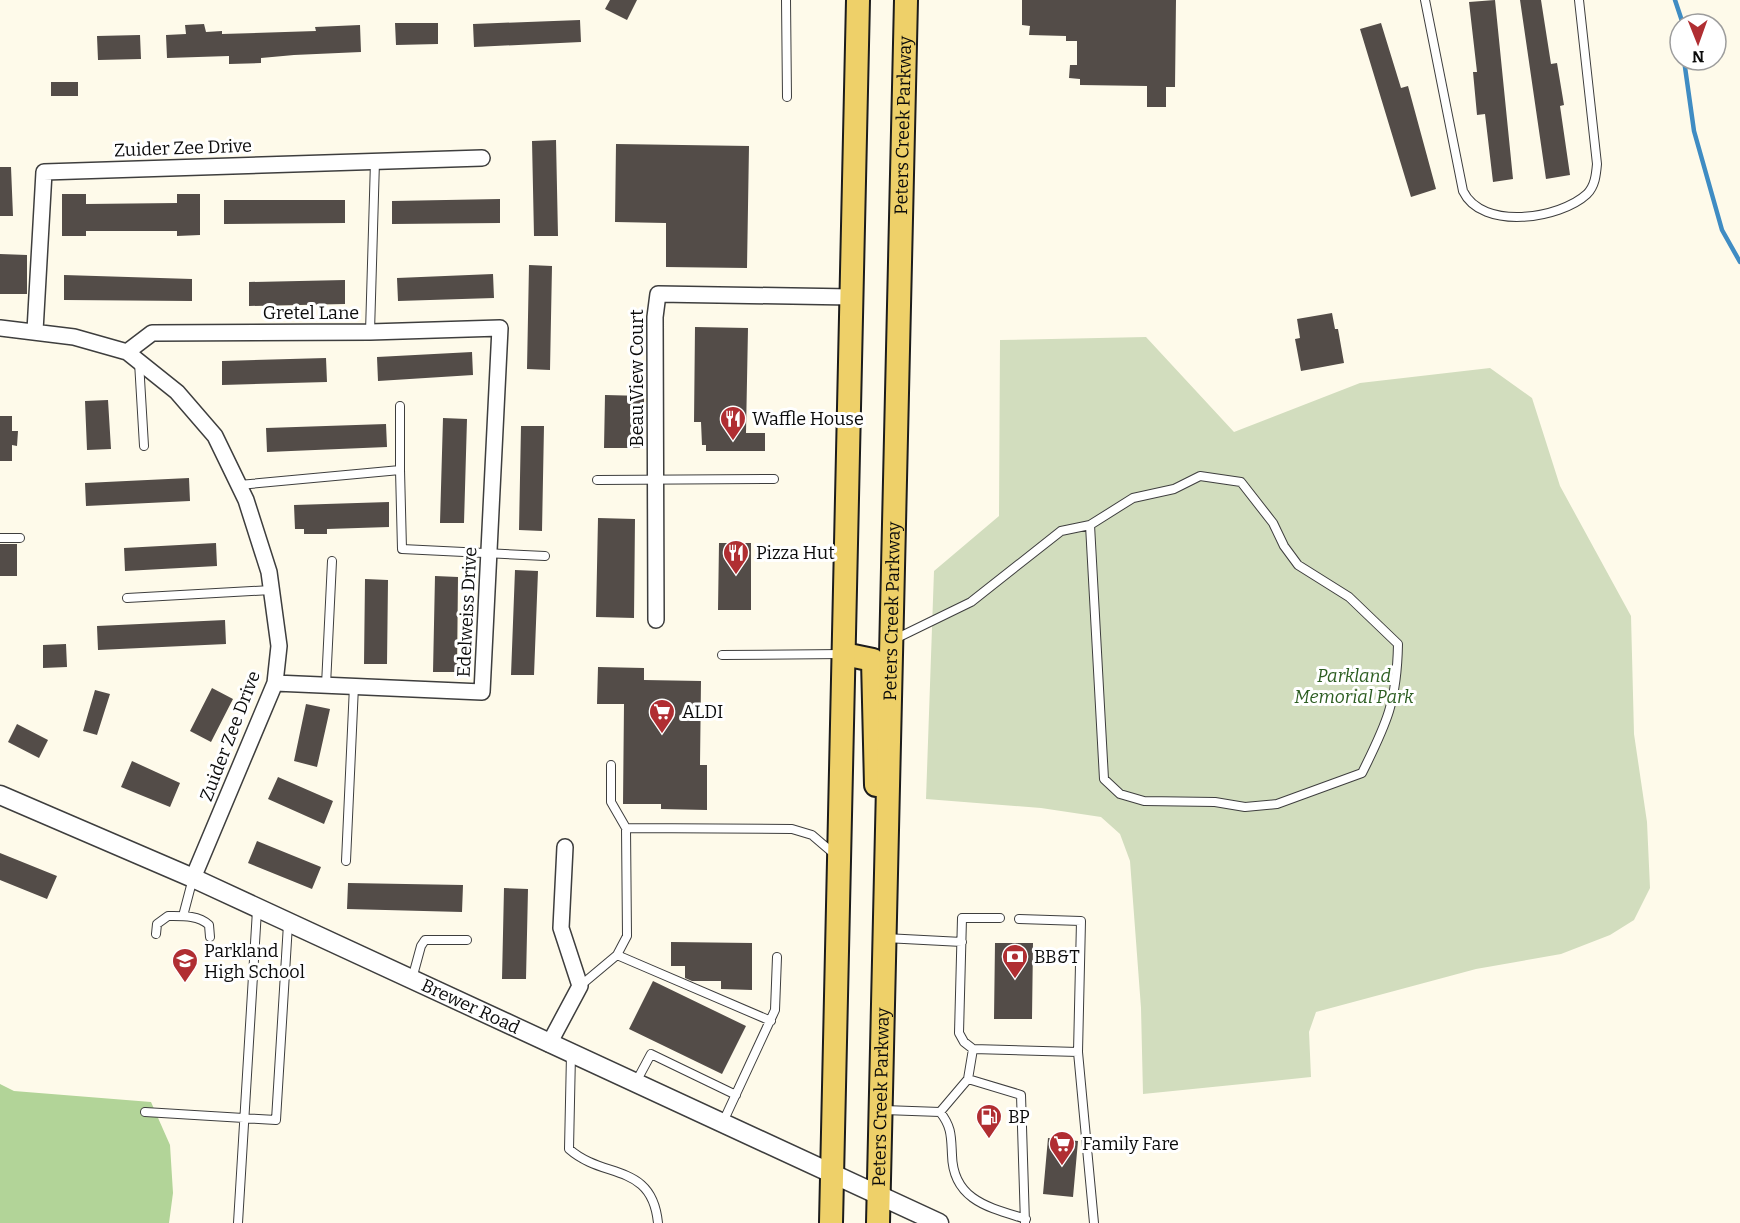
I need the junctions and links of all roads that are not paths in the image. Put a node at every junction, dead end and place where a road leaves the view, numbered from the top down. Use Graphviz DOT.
graph roads {
  1 [pos="786,0"];
  2 [pos="858,0"];
  3 [pos="906,0"];
  4 [pos="1425,0"];
  5 [pos="1579,0"];
  6 [pos="787,98"];
  7 [pos="482,158"];
  8 [pos="375,161"];
  9 [pos="852,297"];
  10 [pos="0,328"];
  11 [pos="500,328"];
  12 [pos="35,331"];
  13 [pos="370,332"];
  14 [pos="133,356"];
  15 [pos="400,406"];
  16 [pos="144,446"];
  17 [pos="400,470"];
  18 [pos="774,478"];
  19 [pos="597,480"];
  20 [pos="657,481"];
  21 [pos="239,485"];
  22 [pos="1090,525"];
  23 [pos="0,538"];
  24 [pos="20,538"];
  25 [pos="489,552"];
  26 [pos="545,556"];
  27 [pos="332,561"];
  28 [pos="272,590"];
  29 [pos="127,598"];
  30 [pos="656,620"];
  31 [pos="892,640"];
  32 [pos="844,654"];
  33 [pos="722,655"];
  34 [pos="275,683"];
  35 [pos="326,685"];
  36 [pos="354,687"];
  37 [pos="611,765"];
  38 [pos="0,795"];
  39 [pos="626,828"];
  40 [pos="565,847"];
  41 [pos="840,860"];
  42 [pos="346,861"];
  43 [pos="194,878"];
  44 [pos="257,908"];
  45 [pos="183,916"];
  46 [pos="1000,918"];
  47 [pos="1020,919"];
  48 [pos="288,922"];
  49 [pos="885,933"];
  50 [pos="156,934"];
  51 [pos="210,937"];
  52 [pos="467,940"];
  53 [pos="962,942"];
  54 [pos="617,955"];
  55 [pos="777,957"];
  56 [pos="412,980"];
  57 [pos="580,986"];
  58 [pos="771,1021"];
  59 [pos="549,1044"];
  60 [pos="973,1049"];
  61 [pos="1078,1052"];
  62 [pos="571,1054"];
  63 [pos="968,1079"];
  64 [pos="635,1083"];
  65 [pos="736,1095"];
  66 [pos="881,1110"];
  67 [pos="145,1112"];
  68 [pos="940,1113"];
  69 [pos="244,1118"];
  70 [pos="723,1124"];
  71 [pos="834,1175"];
  72 [pos="879,1196"];
  73 [pos="1026,1221"];
  74 [pos="238,1223"];
  75 [pos="658,1223"];
  76 [pos="831,1223"];
  77 [pos="878,1223"];
  78 [pos="939,1223"];
  79 [pos="1094,1223"];
  1 -- 6 [label="lane"];
  2 -- 9 [label="main road"];
  3 -- 31 [label="main road, Peters Creek Parkway"];
  4 -- 5 [label="lane"];
  7 -- 8 [label="street, Zuider Zee Drive"];
  8 -- 12 [label="street, Zuider Zee Drive"];
  8 -- 13 [label="lane"];
  9 -- 20 [label="street, Beau View Court"];
  9 -- 32 [label="main road"];
  10 -- 12 [label="street, Zuider Zee Drive"];
  11 -- 13 [label="street, Gretel Lane"];
  11 -- 25 [label="street, Edelweiss Drive"];
  12 -- 14 [label="street, Zuider Zee Drive"];
  13 -- 14 [label="street, Gretel Lane"];
  14 -- 16 [label="lane"];
  14 -- 21 [label="street, Zuider Zee Drive"];
  15 -- 17 [label="lane"];
  17 -- 21 [label="lane"];
  17 -- 25 [label="lane"];
  18 -- 20 [label="lane"];
  19 -- 20 [label="lane"];
  20 -- 30 [label="street, Beau View Court"];
  21 -- 28 [label="street, Zuider Zee Drive"];
  22 -- 22 [label="lane"];
  22 -- 31 [label="lane"];
  23 -- 24 [label="lane"];
  25 -- 26 [label="lane"];
  25 -- 36 [label="street, Edelweiss Drive"];
  27 -- 35 [label="lane"];
  28 -- 29 [label="lane"];
  28 -- 34 [label="street, Zuider Zee Drive"];
  31 -- 49 [label="main road, Peters Creek Parkway"];
  32 -- 33 [label="lane"];
  32 -- 41 [label="main road"];
  32 -- 49 [label="main road"];
  34 -- 35 [label="street, Edelweiss Drive"];
  34 -- 43 [label="street, Zuider Zee Drive"];
  35 -- 36 [label="street, Edelweiss Drive"];
  36 -- 42 [label="lane"];
  37 -- 39 [label="lane"];
  38 -- 43 [label="street, Brewer Road"];
  39 -- 41 [label="lane"];
  39 -- 54 [label="lane"];
  40 -- 57 [label="street"];
  41 -- 71 [label="main road"];
  43 -- 44 [label="street, Brewer Road"];
  43 -- 45 [label="lane"];
  44 -- 48 [label="street, Brewer Road"];
  44 -- 69 [label="lane"];
  45 -- 50 [label="lane"];
  45 -- 51 [label="lane"];
  46 -- 53 [label="lane"];
  47 -- 61 [label="lane"];
  48 -- 56 [label="street, Brewer Road"];
  48 -- 69 [label="lane"];
  49 -- 53 [label="lane"];
  49 -- 66 [label="main road, Peters Creek Parkway"];
  52 -- 56 [label="lane"];
  53 -- 60 [label="lane"];
  54 -- 57 [label="lane"];
  54 -- 58 [label="lane"];
  55 -- 58 [label="lane"];
  56 -- 59 [label="street, Brewer Road"];
  57 -- 59 [label="street"];
  58 -- 65 [label="lane"];
  59 -- 62 [label="street, Brewer Road"];
  60 -- 61 [label="lane"];
  60 -- 63 [label="lane"];
  61 -- 79 [label="lane"];
  62 -- 64 [label="street, Brewer Road"];
  62 -- 75 [label="lane"];
  63 -- 68 [label="lane"];
  63 -- 73 [label="lane"];
  64 -- 65 [label="lane"];
  64 -- 70 [label="street, Brewer Road"];
  65 -- 70 [label="lane"];
  66 -- 68 [label="lane"];
  66 -- 72 [label="main road, Peters Creek Parkway"];
  67 -- 69 [label="lane"];
  68 -- 73 [label="lane"];
  69 -- 74 [label="lane"];
  70 -- 71 [label="street, Brewer Road"];
  71 -- 72 [label="street, Brewer Road"];
  71 -- 76 [label="main road"];
  72 -- 77 [label="main road, Peters Creek Parkway"];
  72 -- 78 [label="street, Brewer Road"];
}
